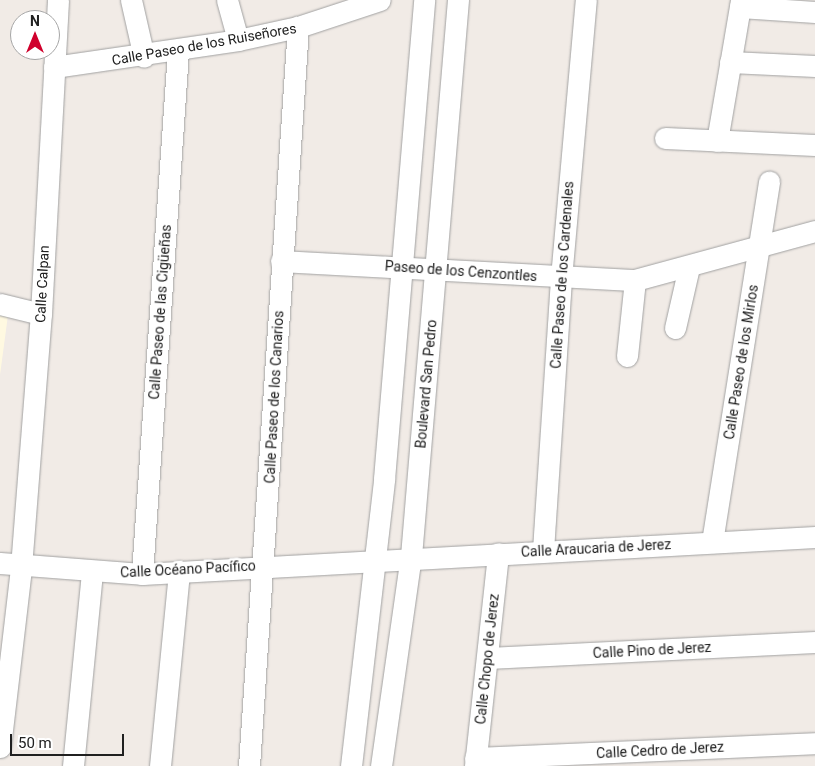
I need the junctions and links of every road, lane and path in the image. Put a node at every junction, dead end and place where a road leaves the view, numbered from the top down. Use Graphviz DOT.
graph roads {
  1 [pos="58,0"];
  2 [pos="131,0"];
  3 [pos="227,0"];
  4 [pos="380,0"];
  5 [pos="424,0"];
  6 [pos="458,0"];
  7 [pos="586,0"];
  8 [pos="740,4"];
  9 [pos="327,9"];
  10 [pos="815,12"];
  11 [pos="298,27"];
  12 [pos="238,40"];
  13 [pos="178,51"];
  14 [pos="144,56"];
  15 [pos="730,62"];
  16 [pos="815,66"];
  17 [pos="54,67"];
  18 [pos="665,138"];
  19 [pos="717,141"];
  20 [pos="815,145"];
  21 [pos="769,181"];
  22 [pos="815,231"];
  23 [pos="760,247"];
  24 [pos="281,261"];
  25 [pos="403,266"];
  26 [pos="689,267"];
  27 [pos="437,268"];
  28 [pos="561,278"];
  29 [pos="635,280"];
  30 [pos="0,304"];
  31 [pos="41,314"];
  32 [pos="675,328"];
  33 [pos="627,356"];
  34 [pos="384,479"];
  35 [pos="417,483"];
  36 [pos="815,537"];
  37 [pos="712,542"];
  38 [pos="543,550"];
  39 [pos="498,553"];
  40 [pos="411,556"];
  41 [pos="376,558"];
  42 [pos="10,565"];
  43 [pos="266,565"];
  44 [pos="180,571"];
  45 [pos="92,573"];
  46 [pos="142,574"];
  47 [pos="815,642"];
  48 [pos="488,658"];
  49 [pos="815,743"];
  50 [pos="0,747"];
  51 [pos="475,762"];
  52 [pos="74,766"];
  53 [pos="160,766"];
  54 [pos="249,766"];
  55 [pos="351,766"];
  56 [pos="381,766"];
  1 -- 17 [label="street, Calle Calpan"];
  2 -- 14 [label="street"];
  3 -- 12 [label="street"];
  4 -- 9 [label="street, Calle Paseo de los Ruiseñores"];
  5 -- 25 [label="street"];
  6 -- 27 [label="street, Boulevard San Pedro"];
  7 -- 28 [label="street, Calle Paseo de los Cardenales"];
  8 -- 10 [label="street"];
  8 -- 15 [label="street"];
  9 -- 11 [label="street, Calle Paseo de los Ruiseñores"];
  11 -- 12 [label="street, Calle Paseo de los Ruiseñores"];
  11 -- 24 [label="street, Calle Paseo de los Canarios"];
  12 -- 13 [label="street, Calle Paseo de los Ruiseñores"];
  13 -- 14 [label="street, Calle Paseo de los Ruiseñores"];
  13 -- 46 [label="street, Calle Paseo de las Cigüeñas"];
  14 -- 17 [label="street, Calle Paseo de los Ruiseñores"];
  15 -- 16 [label="street"];
  15 -- 19 [label="street"];
  17 -- 31 [label="street, Calle Calpan"];
  18 -- 19 [label="street"];
  19 -- 20 [label="street"];
  21 -- 23 [label="street, Calle Paseo de los Mirlos"];
  22 -- 23 [label="street, Paseo de los Cenzontles"];
  23 -- 26 [label="street, Paseo de los Cenzontles"];
  23 -- 37 [label="street, Calle Paseo de los Mirlos"];
  24 -- 25 [label="street, Paseo de los Cenzontles"];
  24 -- 43 [label="street, Calle Paseo de los Canarios"];
  25 -- 27 [label="street, Paseo de los Cenzontles"];
  25 -- 34 [label="street"];
  26 -- 29 [label="street, Paseo de los Cenzontles"];
  26 -- 32 [label="street"];
  27 -- 28 [label="street, Paseo de los Cenzontles"];
  27 -- 35 [label="street, Boulevard San Pedro"];
  28 -- 29 [label="street, Paseo de los Cenzontles"];
  28 -- 38 [label="street, Calle Paseo de los Cardenales"];
  29 -- 33 [label="street"];
  30 -- 31 [label="street"];
  31 -- 42 [label="street, Calle Calpan"];
  34 -- 35 [label="street"];
  34 -- 41 [label="street"];
  35 -- 40 [label="street, Boulevard San Pedro"];
  36 -- 37 [label="street, Calle Araucaria de Jerez"];
  37 -- 38 [label="street, Calle Araucaria de Jerez"];
  38 -- 39 [label="street, Calle Araucaria de Jerez"];
  39 -- 40 [label="street, Calle Araucaria de Jerez"];
  39 -- 48 [label="street, Calle Chopo de Jerez"];
  40 -- 41 [label="street, Calle Araucaria de Jerez"];
  40 -- 56 [label="street, Boulevard San Pedro"];
  41 -- 43 [label="street, Calle Océano Pacífico"];
  41 -- 55 [label="street"];
  42 -- 45 [label="street, Calle Océano Pacífico"];
  42 -- 50 [label="street, Calle Calpan"];
  43 -- 44 [label="street, Calle Océano Pacífico"];
  43 -- 54 [label="street, Calle Paseo de los Canarios"];
  44 -- 46 [label="street, Calle Océano Pacífico"];
  44 -- 53 [label="street"];
  45 -- 46 [label="street, Calle Océano Pacífico"];
  45 -- 52 [label="street"];
  47 -- 48 [label="street, Calle Pino de Jerez"];
  48 -- 51 [label="street, Calle Chopo de Jerez"];
  49 -- 51 [label="street, Calle Cedro de Jerez"];
}
